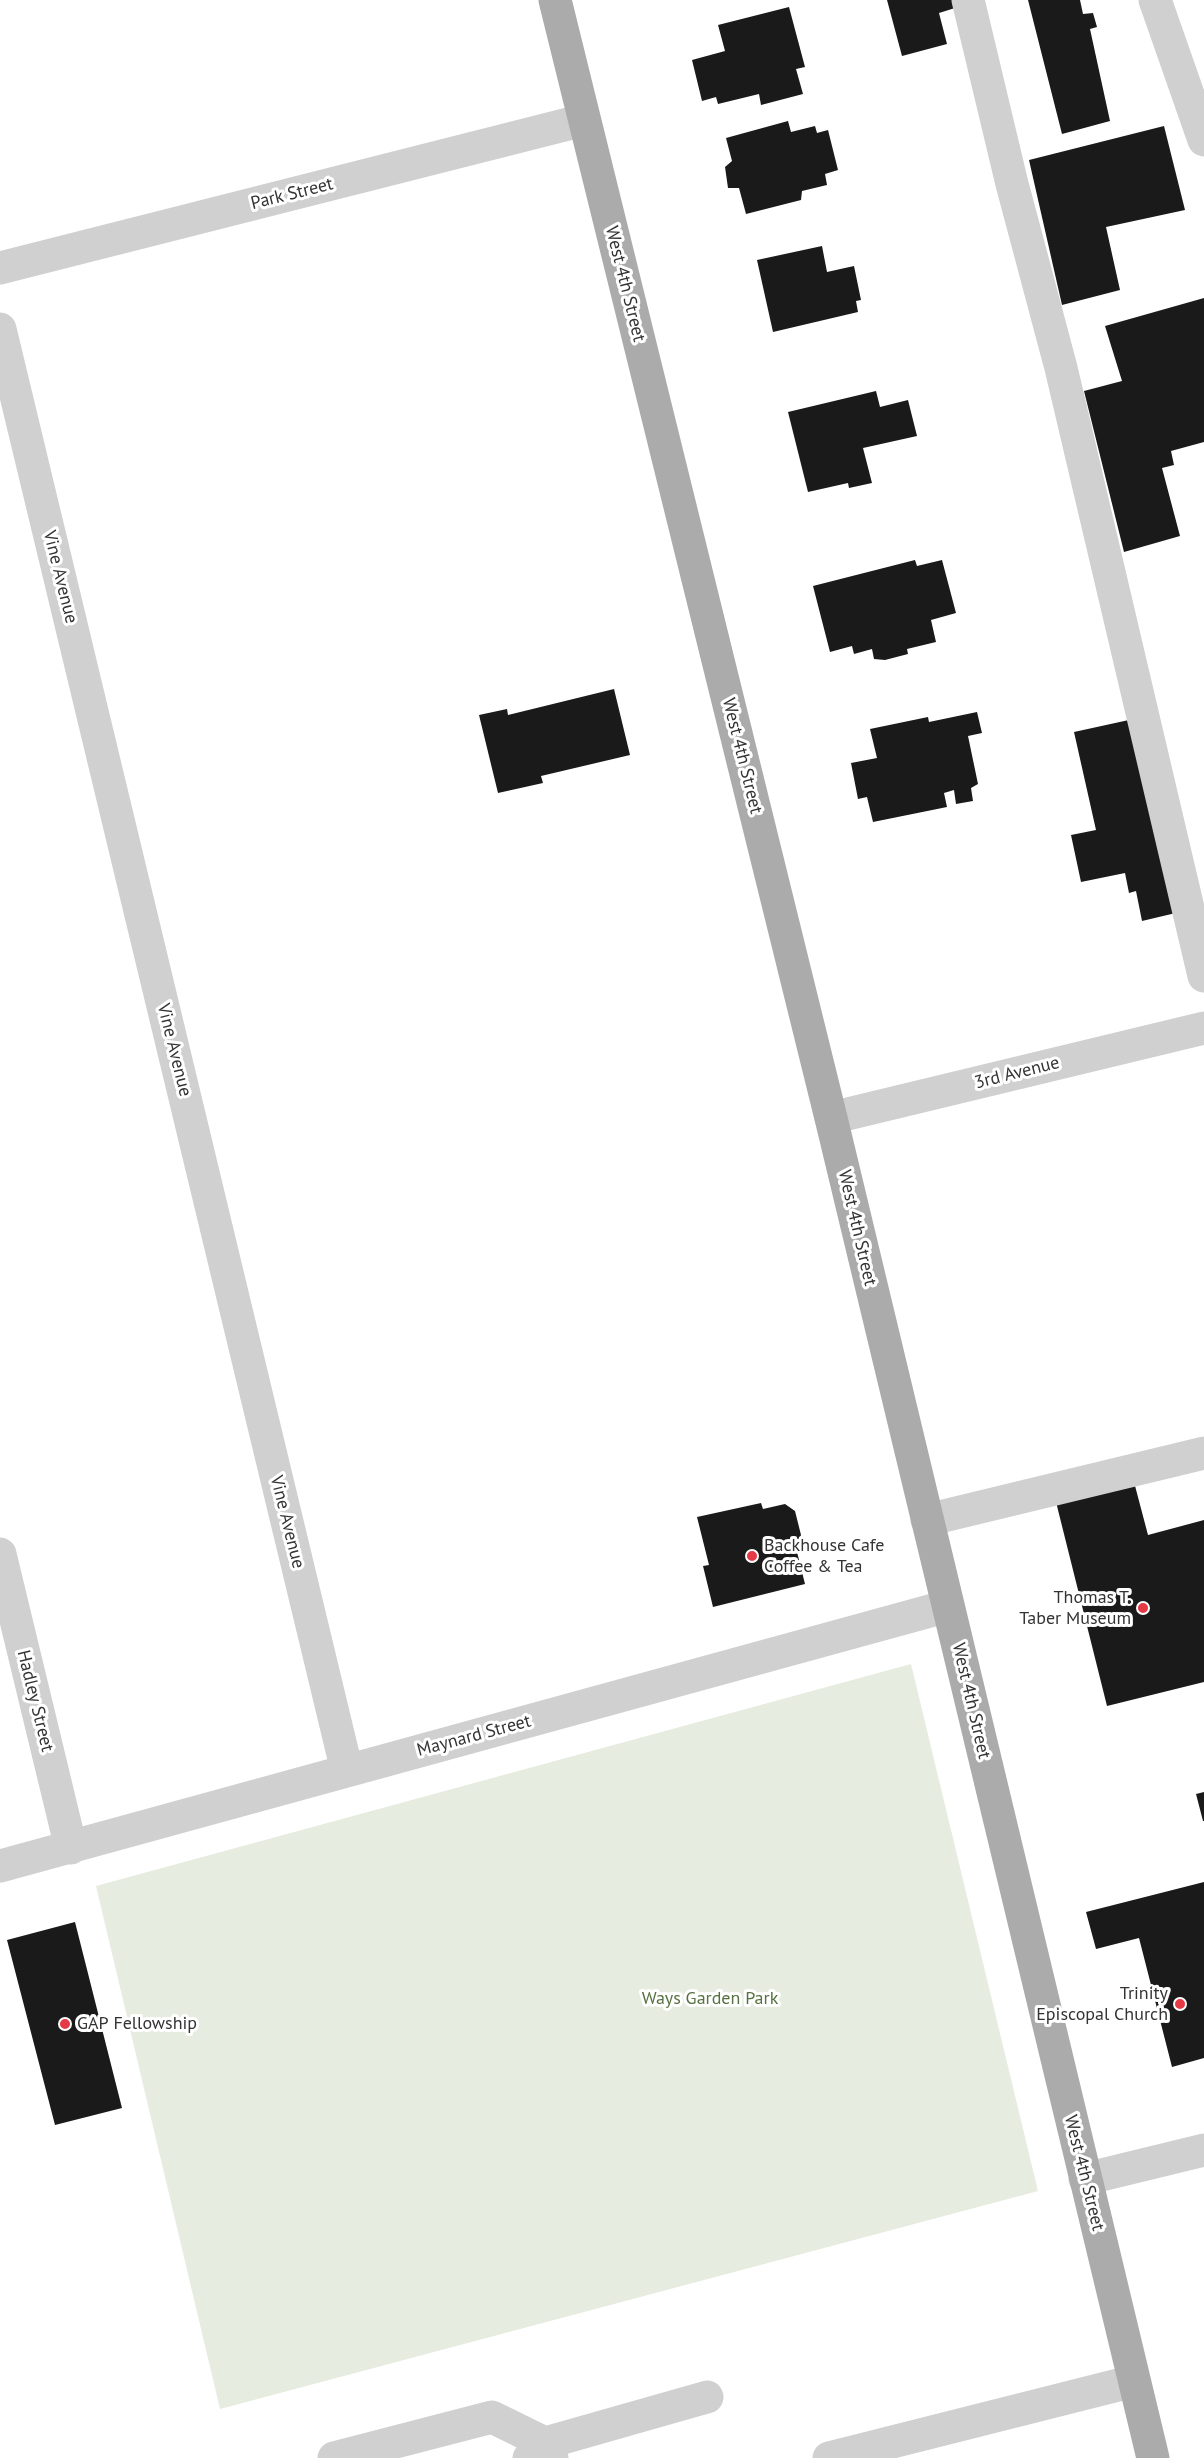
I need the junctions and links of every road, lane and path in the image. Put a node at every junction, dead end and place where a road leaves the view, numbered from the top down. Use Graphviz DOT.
graph roads {
  1 [pos="555,0"];
  2 [pos="968,0"];
  3 [pos="1155,0"];
  4 [pos="584,120"];
  5 [pos="1204,140"];
  6 [pos="0,268"];
  7 [pos="0,329"];
  8 [pos="1204,976"];
  9 [pos="1204,1028"];
  10 [pos="831,1118"];
  11 [pos="1204,1453"];
  12 [pos="927,1520"];
  13 [pos="0,1554"];
  14 [pos="948,1606"];
  15 [pos="347,1771"];
  16 [pos="71,1848"];
  17 [pos="0,1866"];
  18 [pos="1204,2150"];
  19 [pos="1085,2179"];
  20 [pos="1134,2381"];
  21 [pos="706,2397"];
  22 [pos="542,2453"];
  23 [pos="334,2458"];
  24 [pos="829,2458"];
  25 [pos="1153,2458"];
  1 -- 4 [label="main road, West 4th Street"];
  2 -- 8 [label="street"];
  3 -- 5 [label="street"];
  4 -- 6 [label="street, Park Street"];
  4 -- 10 [label="main road, West 4th Street"];
  7 -- 15 [label="street, Vine Avenue"];
  9 -- 10 [label="street, 3rd Avenue"];
  10 -- 12 [label="main road, West 4th Street"];
  11 -- 12 [label="street"];
  12 -- 14 [label="main road, West 4th Street"];
  13 -- 16 [label="street, Hadley Street"];
  14 -- 15 [label="street, Maynard Street"];
  14 -- 19 [label="main road, West 4th Street"];
  15 -- 16 [label="street, Maynard Street"];
  16 -- 17 [label="street, Maynard Street"];
  18 -- 19 [label="street"];
  19 -- 20 [label="main road, West 4th Street"];
  20 -- 24 [label="street"];
  20 -- 25 [label="main road, West 4th Street"];
  21 -- 22 [label="street"];
  22 -- 23 [label="street"];
}
